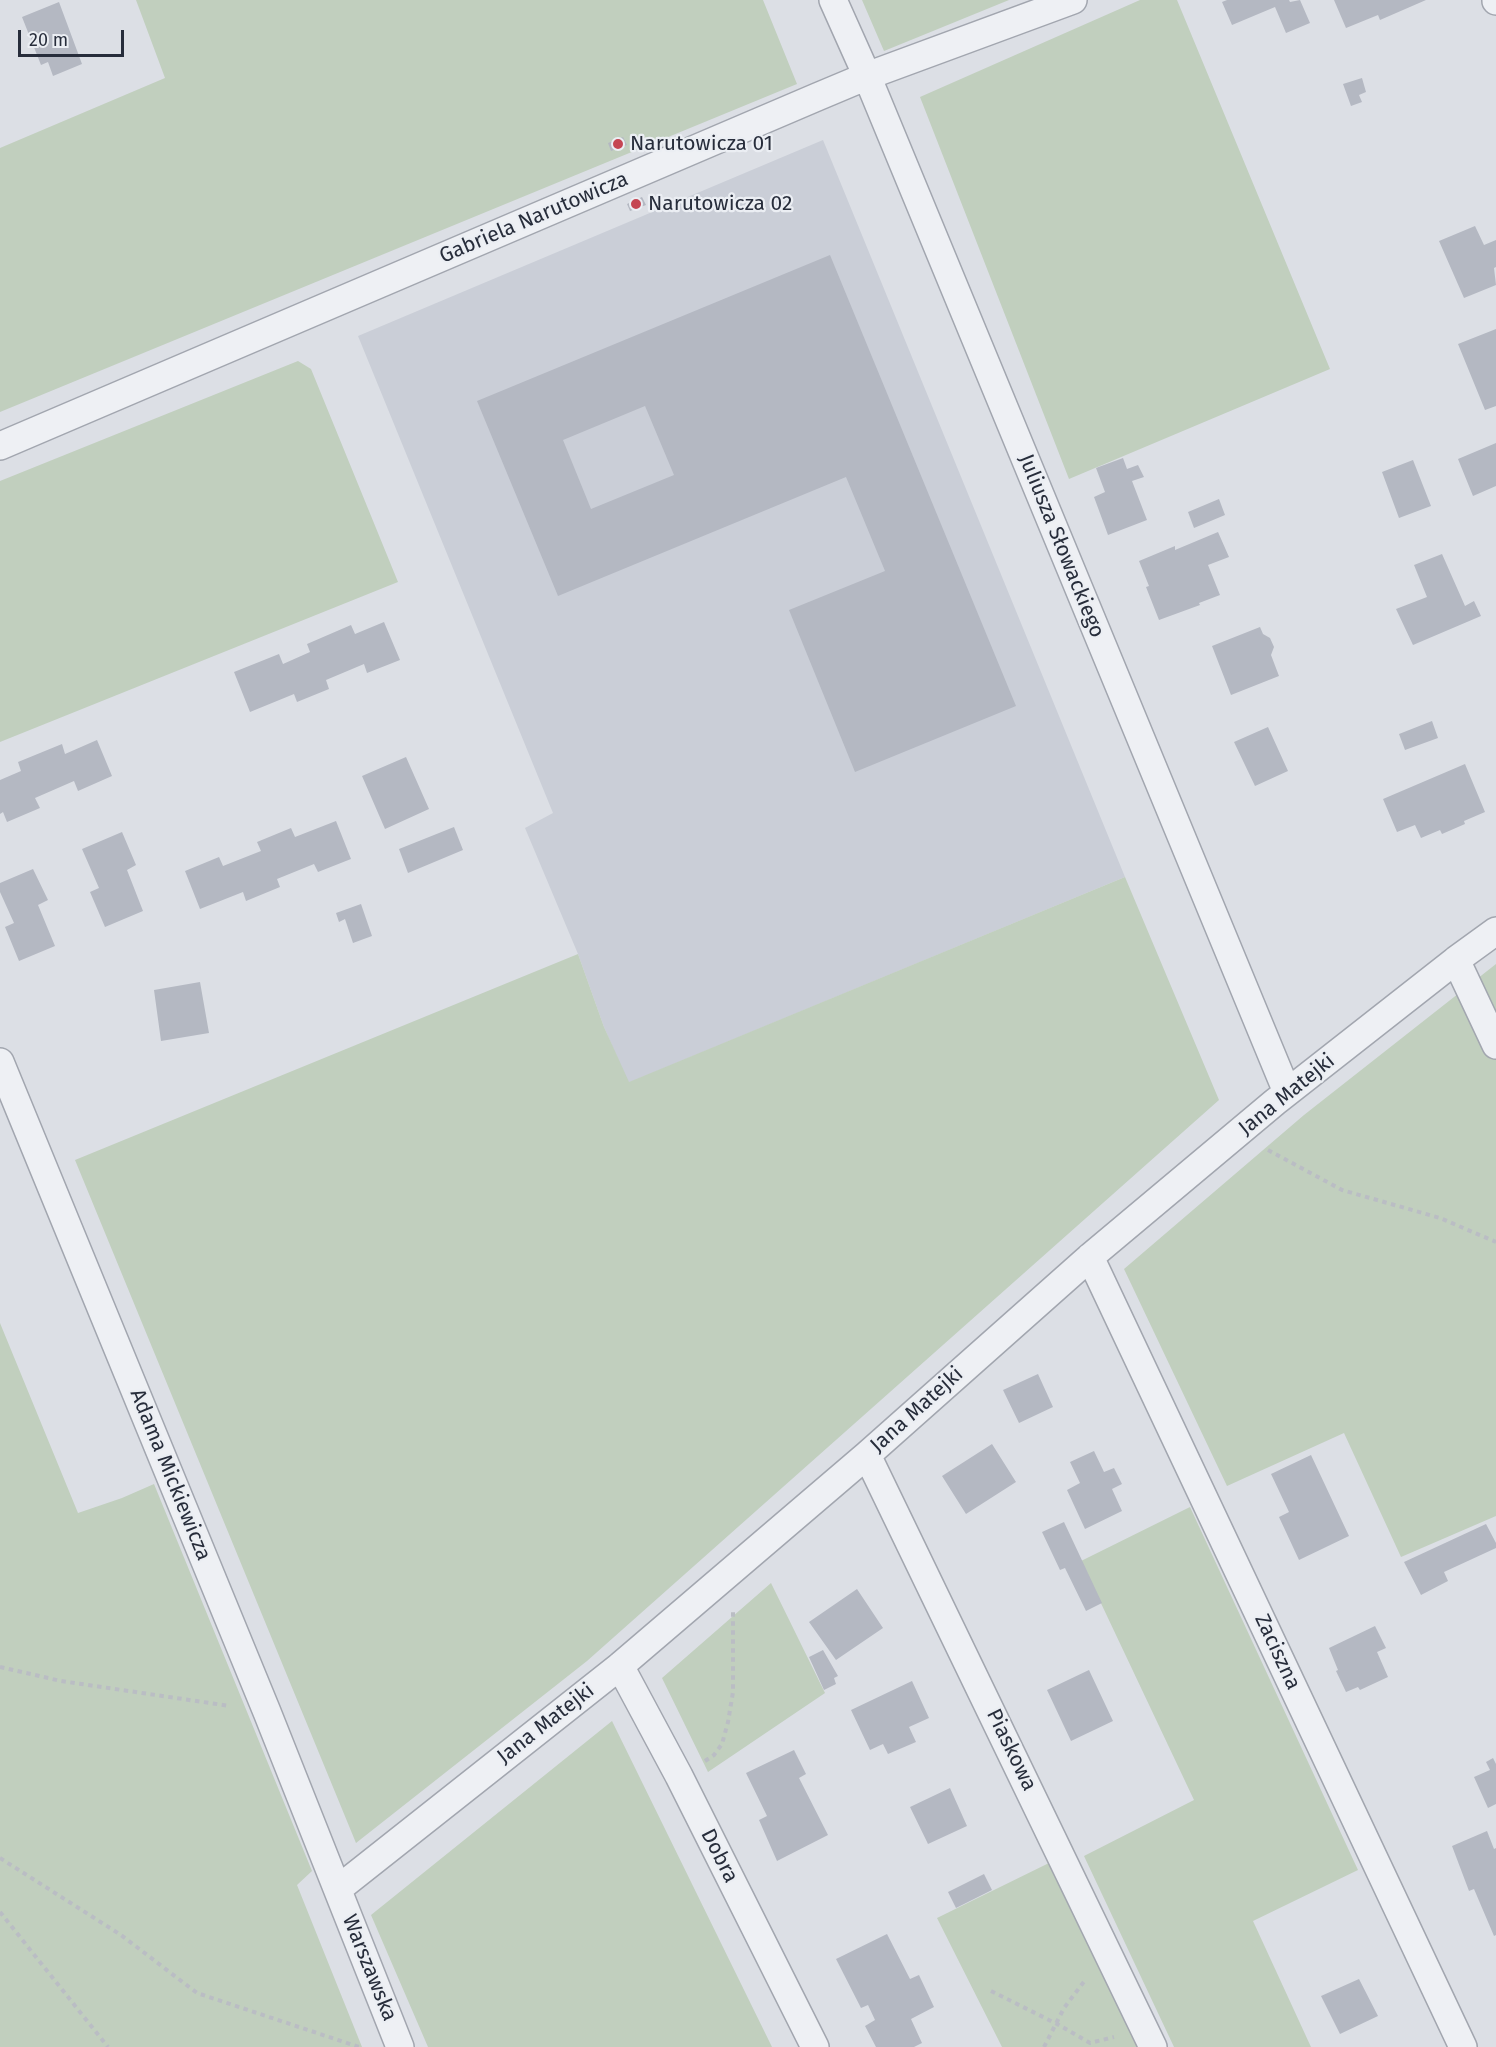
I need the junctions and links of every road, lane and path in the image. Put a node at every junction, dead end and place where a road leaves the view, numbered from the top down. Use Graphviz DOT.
graph roads {
  1 [pos="833,0"];
  2 [pos="1073,0"];
  3 [pos="867,76"];
  4 [pos="0,446"];
  5 [pos="1496,931"];
  6 [pos="1456,960"];
  7 [pos="1496,1046"];
  8 [pos="0,1062"];
  9 [pos="1287,1092"];
  10 [pos="1238,1134"];
  11 [pos="1496,1242"];
  12 [pos="1090,1257"];
  13 [pos="867,1455"];
  14 [pos="726,1573"];
  15 [pos="620,1665"];
  16 [pos="0,1667"];
  17 [pos="267,1712"];
  18 [pos="679,1776"];
  19 [pos="0,1858"];
  20 [pos="338,1889"];
  21 [pos="0,1912"];
  22 [pos="1109,1954"];
  23 [pos="991,1991"];
  24 [pos="1057,2024"];
  25 [pos="1148,2036"];
  26 [pos="108,2047"];
  27 [pos="359,2047"];
  28 [pos="400,2047"];
  29 [pos="815,2047"];
  30 [pos="1044,2047"];
  31 [pos="1463,2047"];
  1 -- 3 [label="street, Juliusza Słowackiego"];
  2 -- 3 [label="street, Gabriela Narutowicza"];
  3 -- 4 [label="street, Gabriela Narutowicza"];
  3 -- 9 [label="street, Juliusza Słowackiego"];
  5 -- 6 [label="street, Jana Matejki"];
  6 -- 7 [label="street"];
  6 -- 9 [label="street, Jana Matejki"];
  8 -- 17 [label="street, Adama Mickiewicza"];
  9 -- 10 [label="street, Jana Matejki"];
  10 -- 11 [label="path"];
  10 -- 12 [label="street, Jana Matejki"];
  12 -- 13 [label="street, Jana Matejki"];
  12 -- 31 [label="street, Zaciszna"];
  13 -- 14 [label="street, Jana Matejki"];
  13 -- 22 [label="street, Piaskowa"];
  14 -- 15 [label="street, Jana Matejki"];
  14 -- 18 [label="path"];
  15 -- 18 [label="street, Dobra"];
  15 -- 20 [label="street, Jana Matejki"];
  16 -- 17 [label="path"];
  17 -- 20 [label="street, Adama Mickiewicza"];
  18 -- 29 [label="street, Dobra"];
  19 -- 27 [label="path"];
  20 -- 28 [label="street, Warszawska"];
  21 -- 26 [label="path"];
  22 -- 24 [label="path"];
  22 -- 25 [label="street, Piaskowa"];
  23 -- 24 [label="path"];
  24 -- 25 [label="path"];
  24 -- 30 [label="path"];
}
